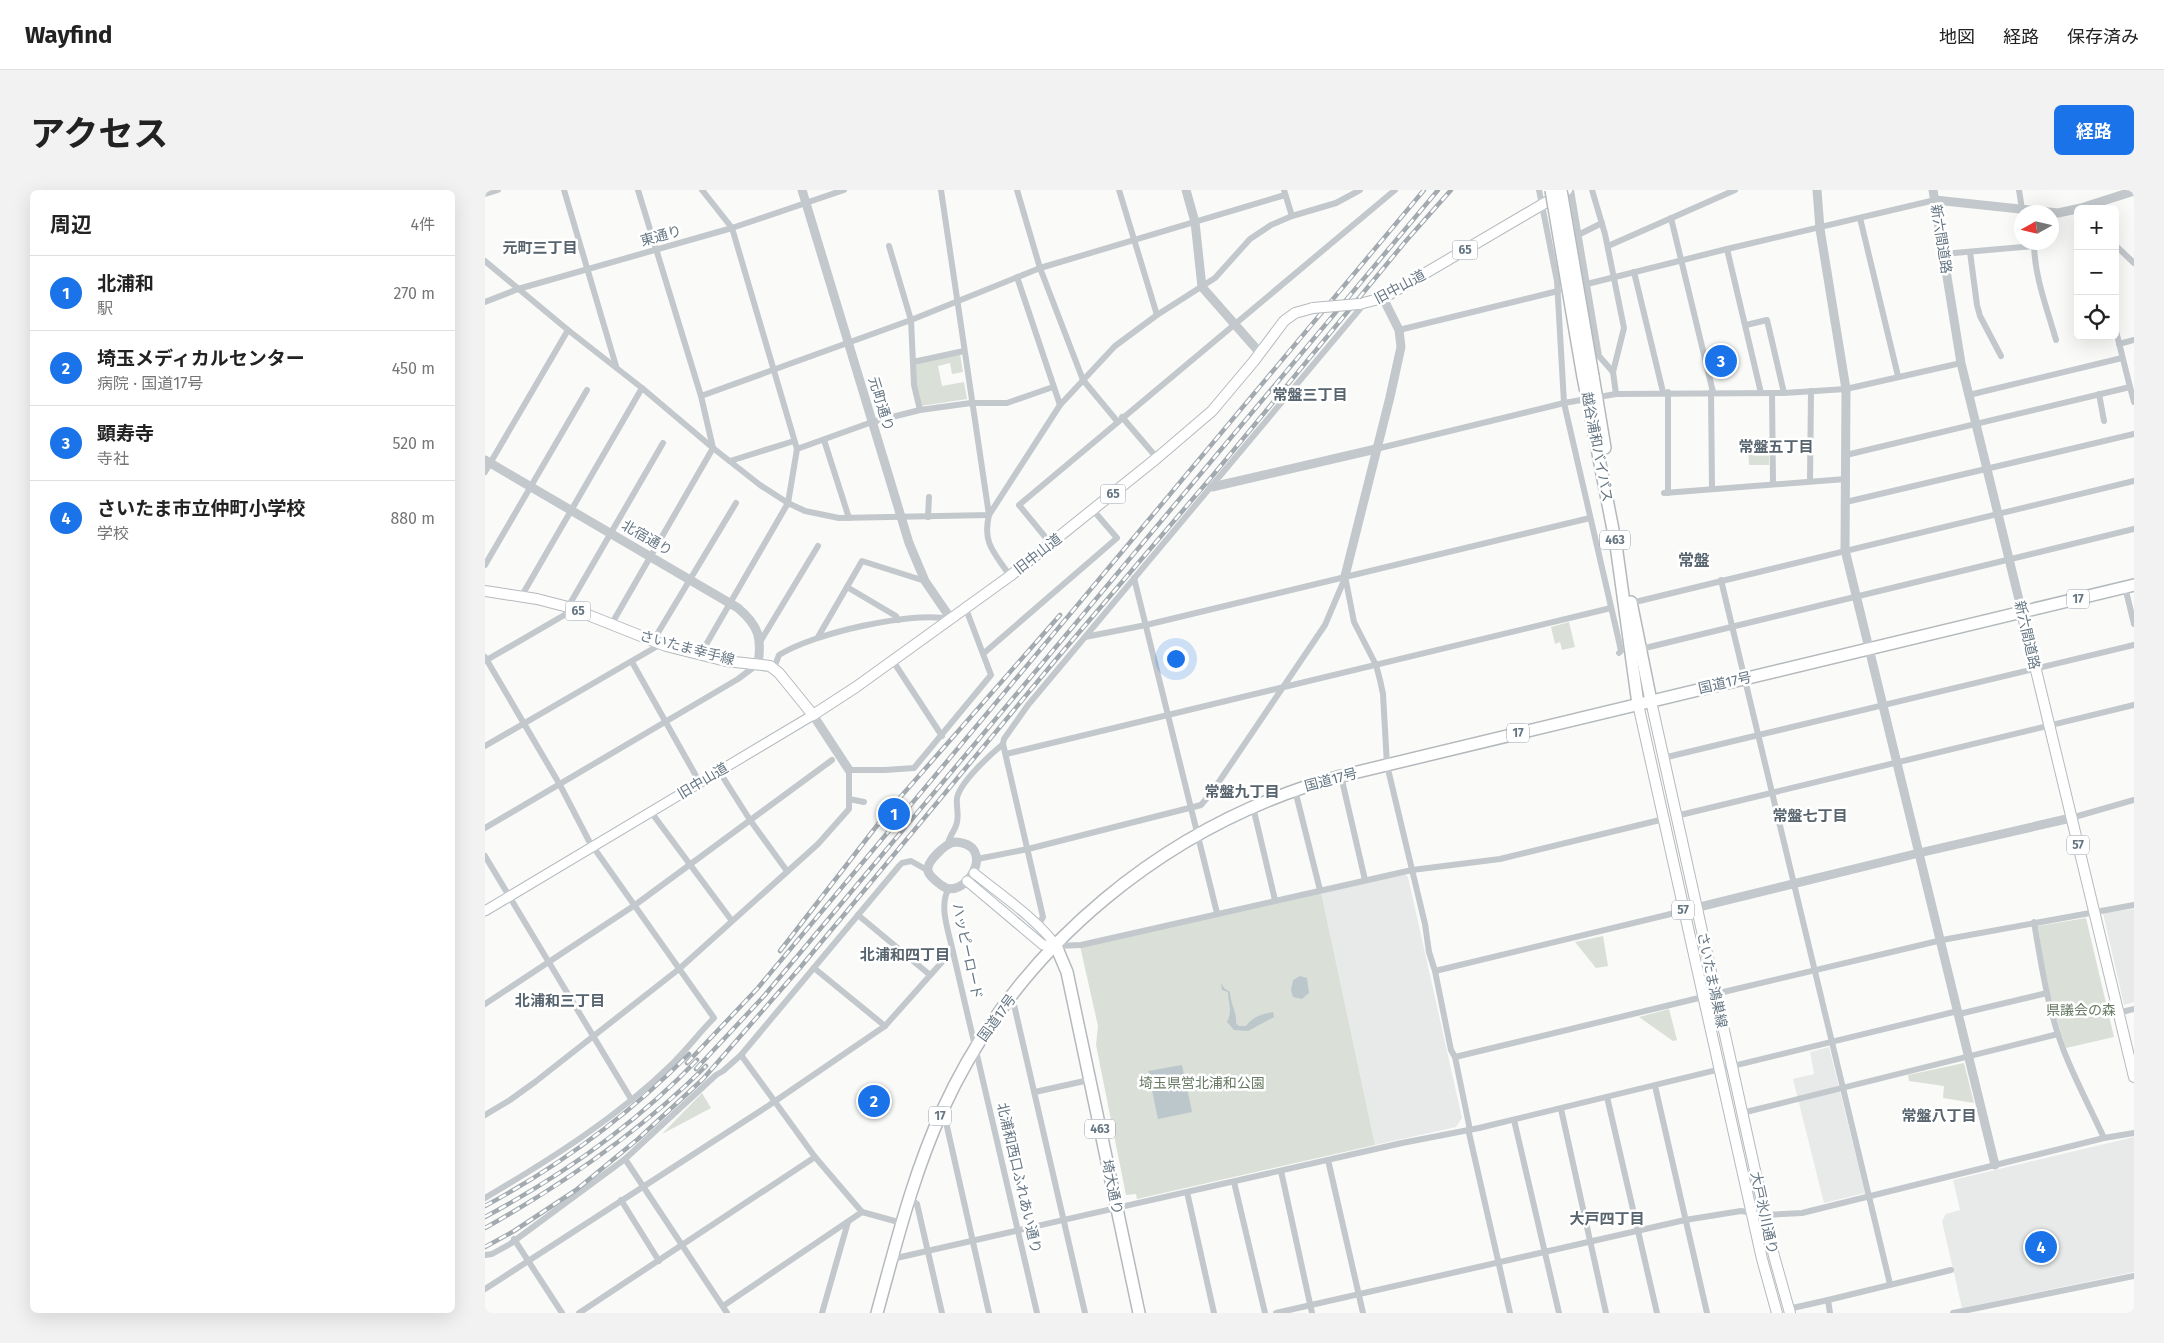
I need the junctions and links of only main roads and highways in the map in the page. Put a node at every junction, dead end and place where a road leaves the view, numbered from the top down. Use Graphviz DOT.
graph roads {
  1 [pos="1551,190"];
  2 [pos="1561,190"];
  3 [pos="1569,190"];
  4 [pos="1588,376"];
  5 [pos="1592,397"];
  6 [pos="2129,586"];
  7 [pos="485,591"];
  8 [pos="2022,612"];
  9 [pos="1651,701"];
  10 [pos="1638,704"];
  11 [pos="813,715"];
  12 [pos="973,873"];
  13 [pos="967,881"];
  14 [pos="485,911"];
  15 [pos="1056,946"];
  16 [pos="2134,1077"];
  17 [pos="1742,1113"];
  18 [pos="1730,1116"];
  19 [pos="1789,1311"];
  20 [pos="877,1313"];
  21 [pos="1139,1313"];
  22 [pos="1777,1313"];
  1 -- 4 [label="highway, 越谷浦和バイパス / 463, bridge"];
  2 -- 4 [label="highway, 越谷浦和バイパス / 463, bridge"];
  3 -- 11 [label="main road, 旧中山道 / 65, bridge"];
  4 -- 5 [label="highway, 越谷浦和バイパス / 463"];
  5 -- 9 [label="highway, 越谷浦和バイパス / 463"];
  5 -- 10 [label="highway, 越谷浦和バイパス / 463"];
  6 -- 8 [label="highway, 17"];
  7 -- 11 [label="main road, さいたま幸手線 / 65"];
  8 -- 9 [label="highway, 国道17号 / 17"];
  8 -- 16 [label="main road, 新六間道路 / 57"];
  9 -- 10 [label="highway, 国道17号 / 17"];
  9 -- 17 [label="main road, さいたま鴻巣線 / 57"];
  10 -- 15 [label="highway, 国道17号 / 17"];
  10 -- 18 [label="main road, さいたま鴻巣線 / 57"];
  11 -- 14 [label="main road, 旧中山道"];
  12 -- 15 [label="main road"];
  13 -- 15 [label="main road"];
  15 -- 20 [label="highway, 国道17号 / 17"];
  15 -- 21 [label="highway, 埼大通り / 463"];
  17 -- 19 [label="main road, 大戸氷川通り / 57"];
  18 -- 22 [label="main road, 大戸氷川通り / 57"];
}
